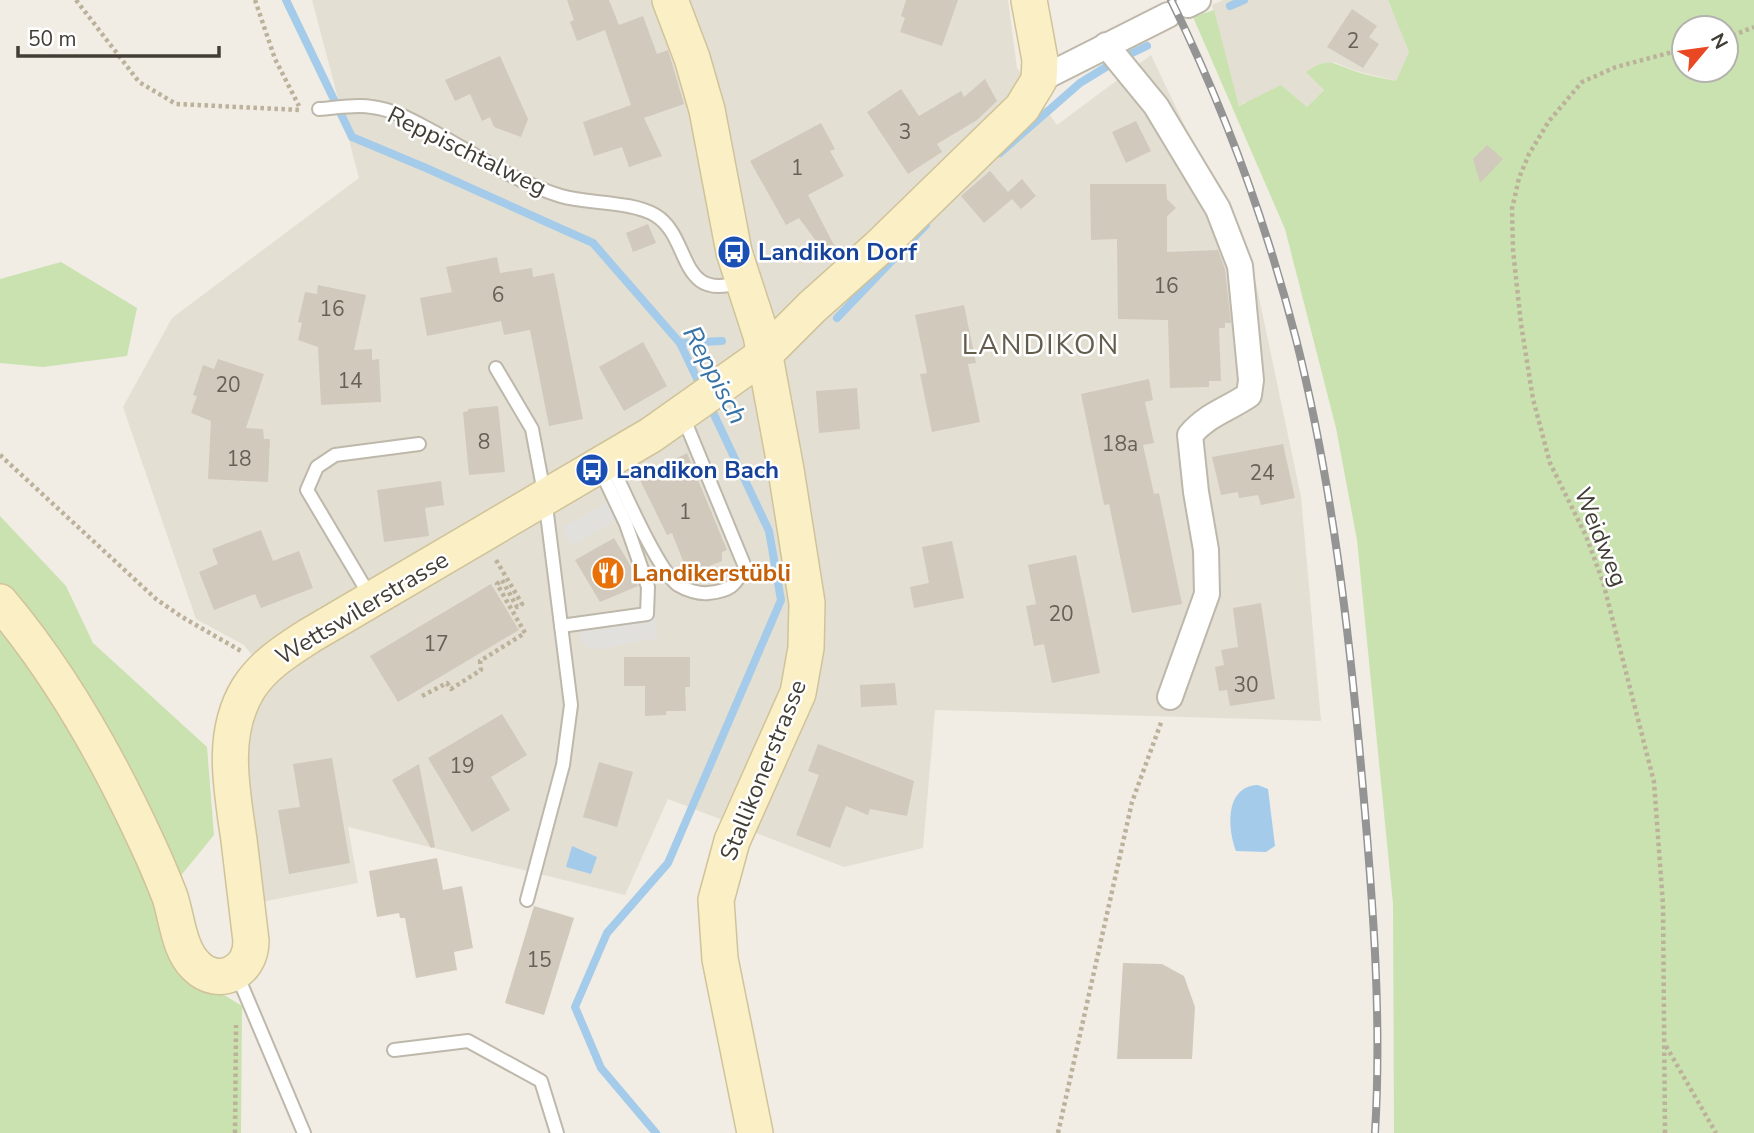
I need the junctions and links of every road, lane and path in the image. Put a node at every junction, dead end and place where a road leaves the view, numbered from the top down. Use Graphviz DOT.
graph roads {
  1 [pos="76,0"];
  2 [pos="255,0"];
  3 [pos="670,0"];
  4 [pos="1029,0"];
  5 [pos="1185,7"];
  6 [pos="1106,45"];
  7 [pos="1670,53"];
  8 [pos="1039,80"];
  9 [pos="319,109"];
  10 [pos="742,281"];
  11 [pos="764,355"];
  12 [pos="496,368"];
  13 [pos="686,412"];
  14 [pos="419,444"];
  15 [pos="0,455"];
  16 [pos="604,463"];
  17 [pos="545,498"];
  18 [pos="492,553"];
  19 [pos="372,600"];
  20 [pos="0,602"];
  21 [pos="561,626"];
  22 [pos="260,673"];
  23 [pos="422,696"];
  24 [pos="1170,698"];
  25 [pos="527,900"];
  26 [pos="236,972"];
  27 [pos="236,1024"];
  28 [pos="1666,1045"];
  29 [pos="394,1050"];
  30 [pos="235,1133"];
  31 [pos="304,1133"];
  32 [pos="557,1133"];
  33 [pos="755,1133"];
  34 [pos="1058,1133"];
  35 [pos="1665,1133"];
  36 [pos="1716,1133"];
  1 -- 2 [label="path"];
  3 -- 10 [label="street, Stallikonerstrasse"];
  4 -- 8 [label="street"];
  5 -- 6 [label="street"];
  6 -- 8 [label="street"];
  6 -- 24 [label="street"];
  7 -- 28 [label="path, Weidweg"];
  8 -- 11 [label="street, Wettswilerstrasse"];
  9 -- 10 [label="lane, Reppischtalweg"];
  10 -- 11 [label="street, Stallikonerstrasse"];
  11 -- 13 [label="street, Wettswilerstrasse"];
  11 -- 33 [label="street, Stallikonerstrasse"];
  12 -- 17 [label="lane"];
  13 -- 16 [label="street, Wettswilerstrasse"];
  13 -- 16 [label="lane"];
  14 -- 19 [label="lane"];
  15 -- 22 [label="path"];
  16 -- 17 [label="street, Wettswilerstrasse"];
  16 -- 21 [label="lane"];
  17 -- 19 [label="street, Wettswilerstrasse"];
  17 -- 21 [label="lane"];
  18 -- 23 [label="path"];
  19 -- 22 [label="street, Wettswilerstrasse"];
  20 -- 26 [label="street"];
  21 -- 25 [label="lane"];
  22 -- 26 [label="street, Wettswilerstrasse"];
  24 -- 34 [label="path"];
  26 -- 31 [label="lane"];
  27 -- 30 [label="path"];
  28 -- 35 [label="path, Weidweg"];
  28 -- 36 [label="path"];
  29 -- 32 [label="lane"];
}
